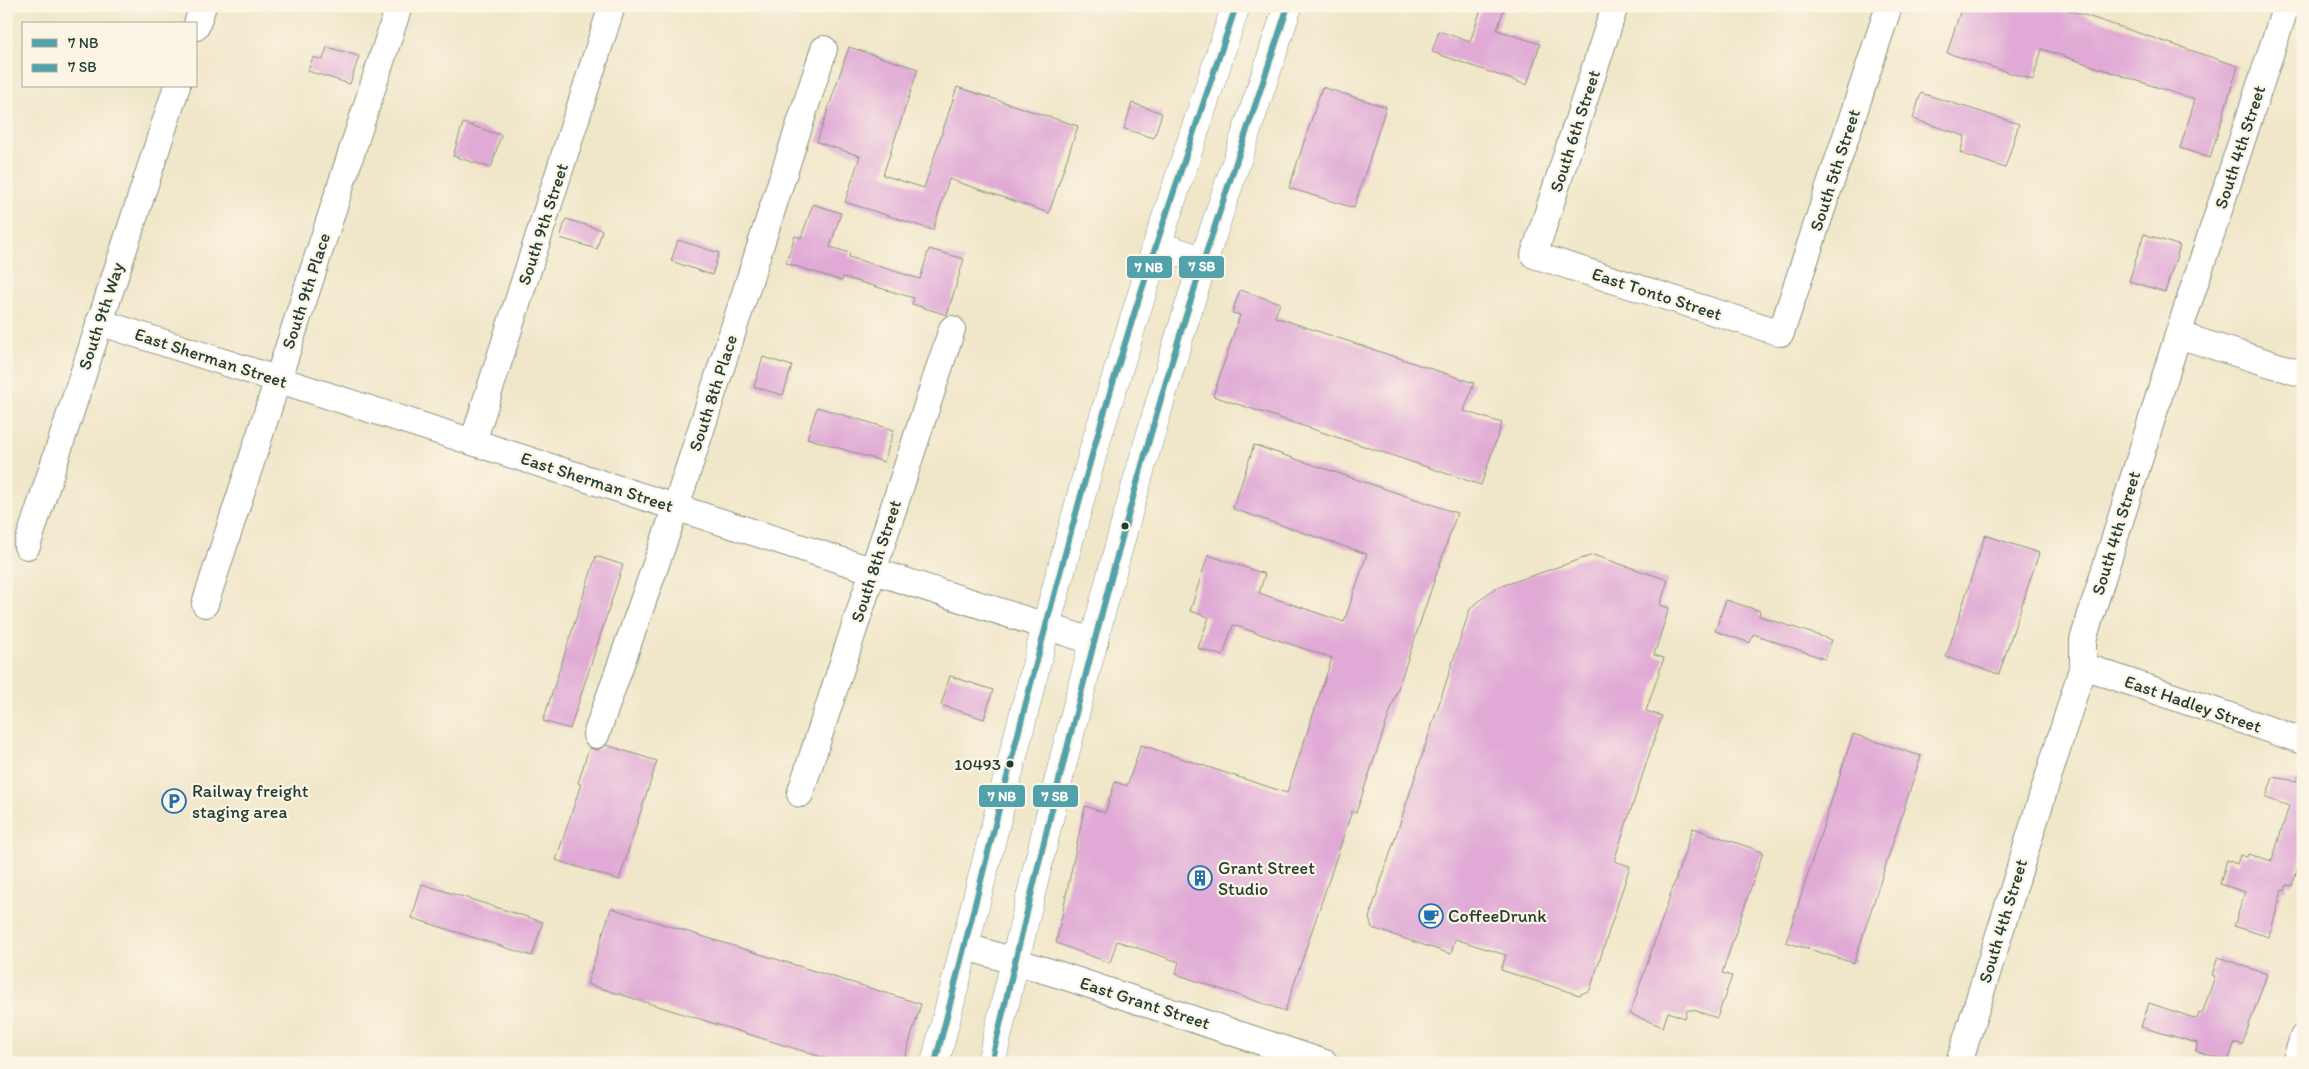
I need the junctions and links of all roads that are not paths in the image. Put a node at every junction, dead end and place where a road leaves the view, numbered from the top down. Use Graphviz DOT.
graph roads {
  1 [pos="203,6"];
  2 [pos="399,6"];
  3 [pos="612,6"];
  4 [pos="1236,6"];
  5 [pos="1288,6"];
  6 [pos="1615,6"];
  7 [pos="1889,6"];
  8 [pos="2286,6"];
  9 [pos="198,22"];
  10 [pos="824,49"];
  11 [pos="176,88"];
  12 [pos="1157,245"];
  13 [pos="1534,255"];
  14 [pos="1205,262"];
  15 [pos="99,322"];
  16 [pos="952,329"];
  17 [pos="1781,334"];
  18 [pos="2178,335"];
  19 [pos="2303,374"];
  20 [pos="278,380"];
  21 [pos="473,442"];
  22 [pos="676,507"];
  23 [pos="27,546"];
  24 [pos="873,570"];
  25 [pos="205,604"];
  26 [pos="1046,626"];
  27 [pos="1095,642"];
  28 [pos="2083,666"];
  29 [pos="596,735"];
  30 [pos="2303,741"];
  31 [pos="800,794"];
  32 [pos="964,946"];
  33 [pos="1015,961"];
  34 [pos="2303,1037"];
  35 [pos="935,1063"];
  36 [pos="992,1063"];
  37 [pos="1325,1063"];
  38 [pos="1959,1063"];
  39 [pos="2295,1063"];
  1 -- 9 [label="street"];
  2 -- 20 [label="street, South 9th Place"];
  3 -- 21 [label="street, South 9th Street"];
  4 -- 12 [label="main road"];
  5 -- 14 [label="main road"];
  6 -- 13 [label="street, South 6th Street"];
  7 -- 17 [label="street, South 5th Street"];
  8 -- 18 [label="street, South 4th Street"];
  10 -- 22 [label="street, South 8th Place"];
  11 -- 15 [label="street, South 9th Way"];
  12 -- 14 [label="main road"];
  12 -- 26 [label="main road"];
  13 -- 17 [label="street, East Tonto Street"];
  14 -- 27 [label="main road"];
  15 -- 20 [label="street, East Sherman Street"];
  15 -- 23 [label="street, South 9th Way"];
  16 -- 24 [label="street, South 8th Street"];
  18 -- 19 [label="street"];
  18 -- 28 [label="street, South 4th Street"];
  20 -- 21 [label="street, East Sherman Street"];
  20 -- 25 [label="street, South 9th Place"];
  21 -- 22 [label="street, East Sherman Street"];
  22 -- 24 [label="street, East Sherman Street"];
  22 -- 29 [label="street, South 8th Place"];
  24 -- 26 [label="street, East Sherman Street"];
  24 -- 31 [label="street, South 8th Street"];
  26 -- 27 [label="street, East Sherman Street"];
  26 -- 32 [label="main road"];
  27 -- 33 [label="main road"];
  28 -- 30 [label="street, East Hadley Street"];
  28 -- 38 [label="street, South 4th Street"];
  32 -- 33 [label="street, East Grant Street"];
  32 -- 35 [label="main road"];
  33 -- 36 [label="main road"];
  33 -- 37 [label="street, East Grant Street"];
  34 -- 39 [label="street"];
}
